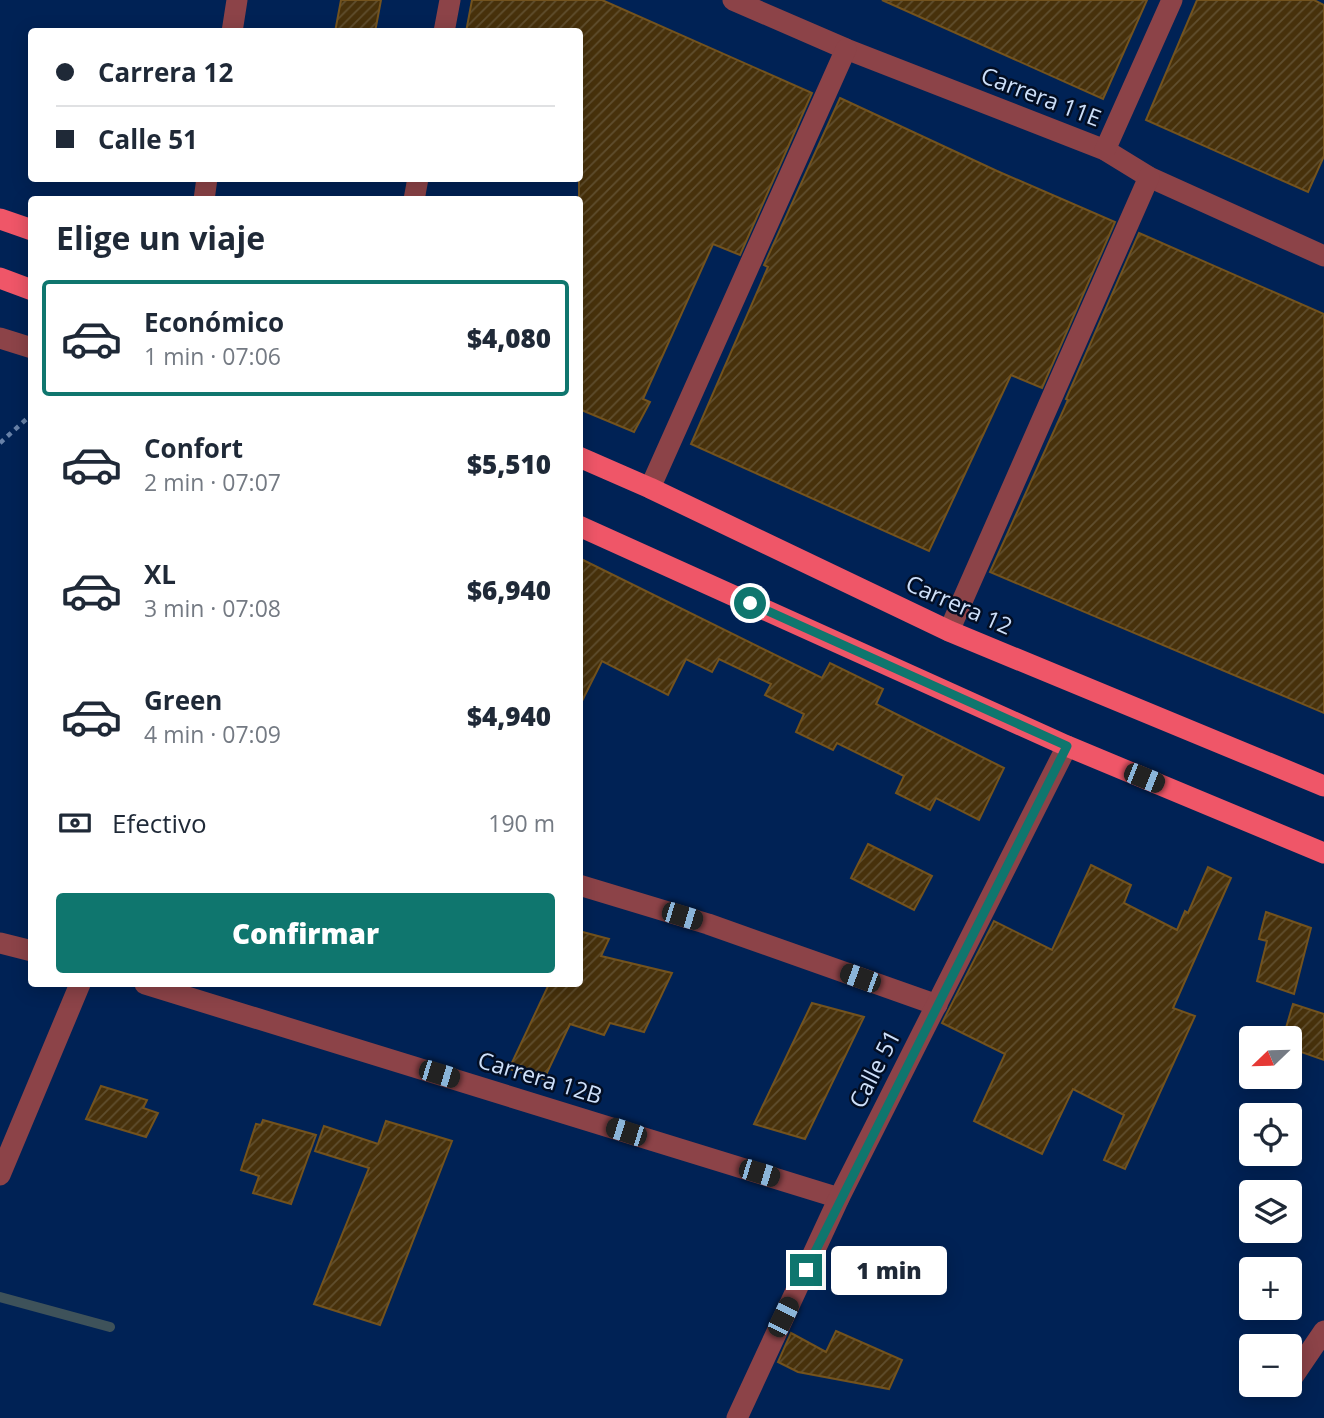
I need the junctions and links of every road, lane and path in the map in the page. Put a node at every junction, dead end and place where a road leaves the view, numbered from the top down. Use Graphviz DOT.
graph roads {
  1 [pos="237,0"];
  2 [pos="450,0"];
  3 [pos="733,0"];
  4 [pos="1172,0"];
  5 [pos="233,28"];
  6 [pos="445,28"];
  7 [pos="846,50"];
  8 [pos="1105,150"];
  9 [pos="1149,177"];
  10 [pos="0,219"];
  11 [pos="28,229"];
  12 [pos="1324,256"];
  13 [pos="0,278"];
  14 [pos="28,288"];
  15 [pos="0,338"];
  16 [pos="28,347"];
  17 [pos="28,418"];
  18 [pos="0,443"];
  19 [pos="583,459"];
  20 [pos="650,488"];
  21 [pos="583,528"];
  22 [pos="949,631"];
  23 [pos="1067,746"];
  24 [pos="1324,786"];
  25 [pos="1324,853"];
  26 [pos="583,886"];
  27 [pos="0,943"];
  28 [pos="28,950"];
  29 [pos="79,987"];
  30 [pos="155,987"];
  31 [pos="937,1005"];
  32 [pos="0,1175"];
  33 [pos="839,1198"];
  34 [pos="1324,1331"];
  35 [pos="1302,1363"];
  36 [pos="737,1418"];
  1 -- 5 [label="street"];
  2 -- 6 [label="street"];
  3 -- 7 [label="street, Carrera 11E"];
  4 -- 8 [label="street"];
  7 -- 8 [label="street, Carrera 11E"];
  7 -- 20 [label="street"];
  8 -- 9 [label="street, Carrera 11E"];
  9 -- 12 [label="street, Carrera 11E"];
  9 -- 22 [label="street"];
  10 -- 11 [label="main road"];
  13 -- 14 [label="main road"];
  15 -- 16 [label="street"];
  17 -- 18 [label="path"];
  19 -- 20 [label="main road, Carrera 12"];
  20 -- 22 [label="main road, Carrera 12"];
  21 -- 23 [label="main road"];
  22 -- 24 [label="main road, Carrera 12"];
  23 -- 25 [label="main road"];
  23 -- 31 [label="street, Calle 51"];
  26 -- 31 [label="street"];
  27 -- 28 [label="street"];
  29 -- 32 [label="street"];
  30 -- 33 [label="street, Carrera 12B"];
  31 -- 33 [label="street, Calle 51"];
  33 -- 36 [label="street, Calle 51"];
  34 -- 35 [label="street"];
}
